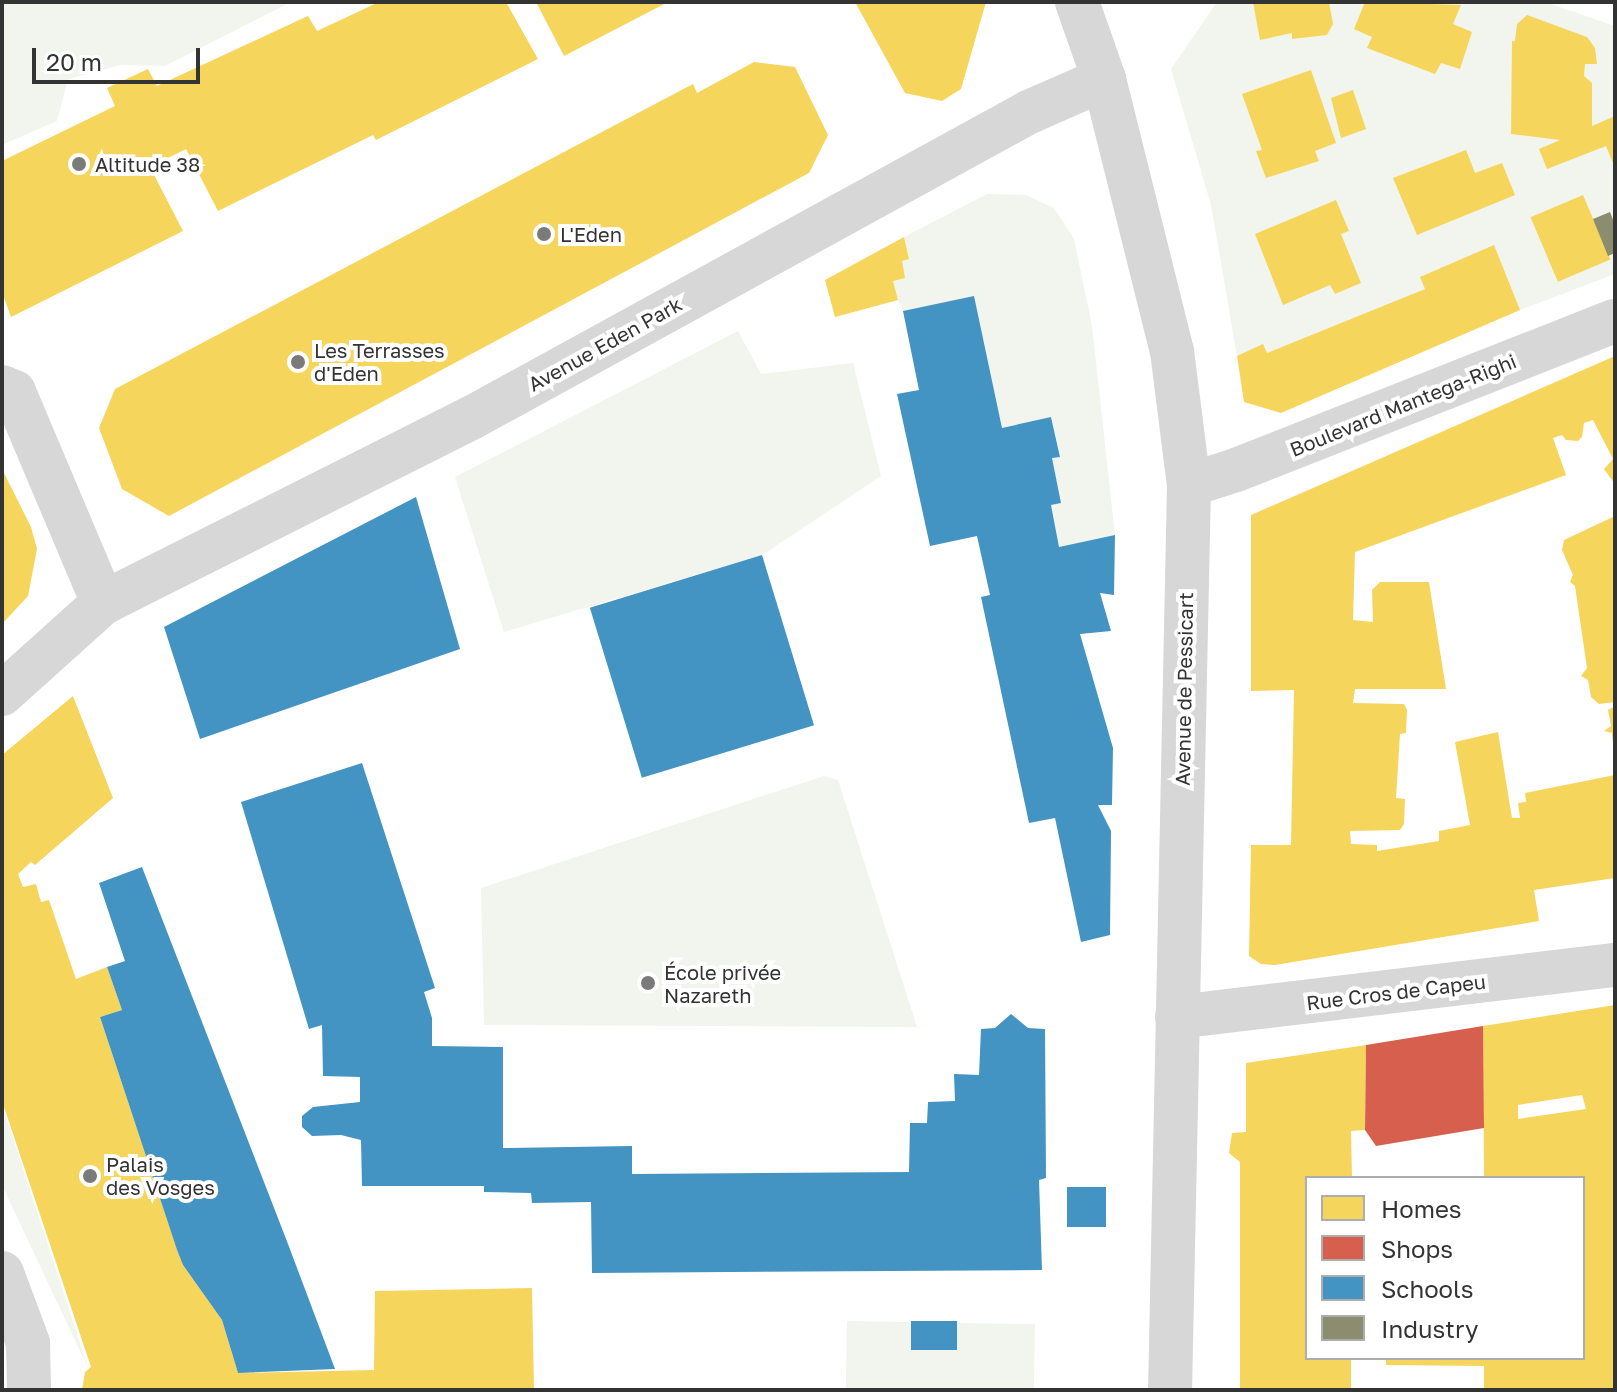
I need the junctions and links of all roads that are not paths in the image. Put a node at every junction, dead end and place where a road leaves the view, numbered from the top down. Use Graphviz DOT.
graph roads {
  1 [pos="1077,2"];
  2 [pos="1104,79"];
  3 [pos="1615,321"];
  4 [pos="2,387"];
  5 [pos="1189,485"];
  6 [pos="103,603"];
  7 [pos="2,694"];
  8 [pos="1615,965"];
  9 [pos="1177,1017"];
  10 [pos="2,1273"];
  11 [pos="29,1390"];
  12 [pos="1170,1390"];
  1 -- 2 [label="street, Avenue de Pessicart"];
  2 -- 5 [label="street, Avenue de Pessicart"];
  2 -- 6 [label="street, Avenue Eden Park"];
  3 -- 5 [label="street, Boulevard Mantega-Righi"];
  4 -- 6 [label="street"];
  5 -- 9 [label="street, Avenue de Pessicart"];
  6 -- 7 [label="street, Avenue Eden Park"];
  8 -- 9 [label="street, Rue Cros de Capeu"];
  9 -- 12 [label="street, Avenue de Pessicart"];
  10 -- 11 [label="street"];
}
